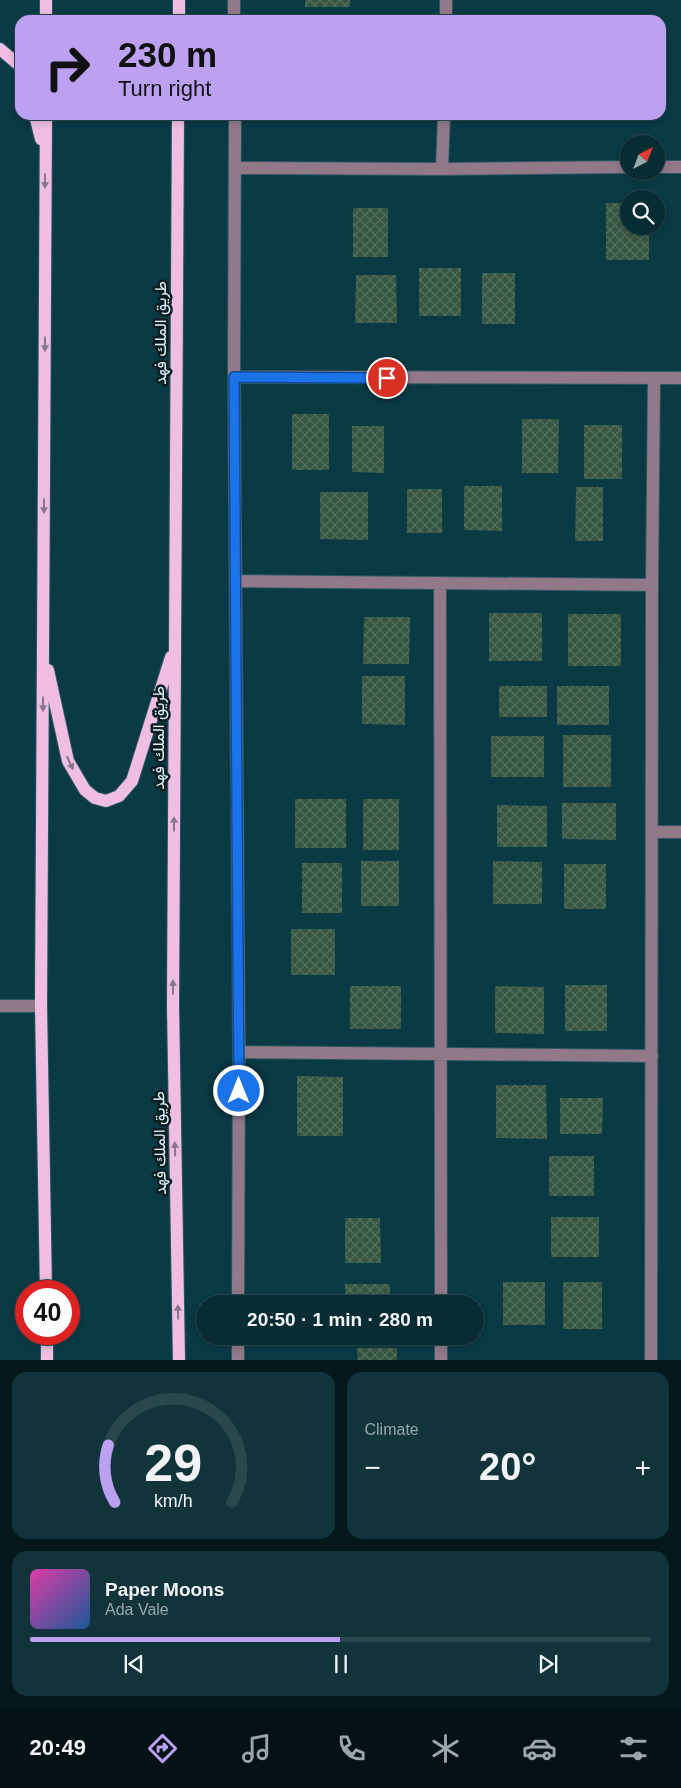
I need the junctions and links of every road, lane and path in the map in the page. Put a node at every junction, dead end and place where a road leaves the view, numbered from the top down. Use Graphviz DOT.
graph roads {
  1 [pos="46,0"];
  2 [pos="179,0"];
  3 [pos="234,0"];
  4 [pos="446,0"];
  5 [pos="46,15"];
  6 [pos="178,15"];
  7 [pos="234,15"];
  8 [pos="446,15"];
  9 [pos="0,49"];
  10 [pos="15,62"];
  11 [pos="36,120"];
  12 [pos="46,120"];
  13 [pos="178,120"];
  14 [pos="234,120"];
  15 [pos="444,120"];
  16 [pos="46,160"];
  17 [pos="620,167"];
  18 [pos="665,167"];
  19 [pos="681,167"];
  20 [pos="235,168"];
  21 [pos="442,169"];
  22 [pos="234,377"];
  23 [pos="654,378"];
  24 [pos="681,378"];
  25 [pos="237,581"];
  26 [pos="440,583"];
  27 [pos="652,585"];
  28 [pos="175,645"];
  29 [pos="43,648"];
  30 [pos="652,832"];
  31 [pos="681,832"];
  32 [pos="0,1006"];
  33 [pos="41,1006"];
  34 [pos="239,1052"];
  35 [pos="440,1054"];
  36 [pos="652,1056"];
  37 [pos="46,1280"];
  38 [pos="238,1295"];
  39 [pos="441,1295"];
  40 [pos="46,1345"];
  41 [pos="238,1345"];
  42 [pos="441,1345"];
  43 [pos="47,1360"];
  44 [pos="179,1360"];
  45 [pos="238,1360"];
  46 [pos="441,1360"];
  47 [pos="651,1360"];
  1 -- 5 [label="main road"];
  2 -- 6 [label="main road"];
  3 -- 7 [label="street"];
  4 -- 8 [label="street"];
  9 -- 10 [label="main road"];
  11 -- 16 [label="main road"];
  12 -- 16 [label="main road"];
  13 -- 28 [label="main road, طريق الملك فهد"];
  14 -- 20 [label="street"];
  15 -- 21 [label="street"];
  16 -- 29 [label="main road, one-way"];
  17 -- 21 [label="street"];
  18 -- 19 [label="street"];
  20 -- 21 [label="street"];
  20 -- 22 [label="street"];
  22 -- 23 [label="street"];
  22 -- 25 [label="street"];
  23 -- 24 [label="street"];
  23 -- 27 [label="street"];
  25 -- 26 [label="street"];
  25 -- 34 [label="street"];
  26 -- 27 [label="street"];
  26 -- 35 [label="street"];
  27 -- 30 [label="street"];
  29 -- 28 [label="main road, one-way"];
  44 -- 28 [label="main road, طريق الملك فهد, one-way"];
  29 -- 33 [label="main road, one-way"];
  30 -- 31 [label="street"];
  30 -- 36 [label="street"];
  32 -- 33 [label="street"];
  33 -- 37 [label="main road"];
  34 -- 35 [label="street"];
  34 -- 38 [label="street"];
  35 -- 36 [label="street"];
  35 -- 39 [label="street"];
  36 -- 47 [label="street"];
  40 -- 43 [label="main road"];
  41 -- 45 [label="street"];
  42 -- 46 [label="street"];
}
